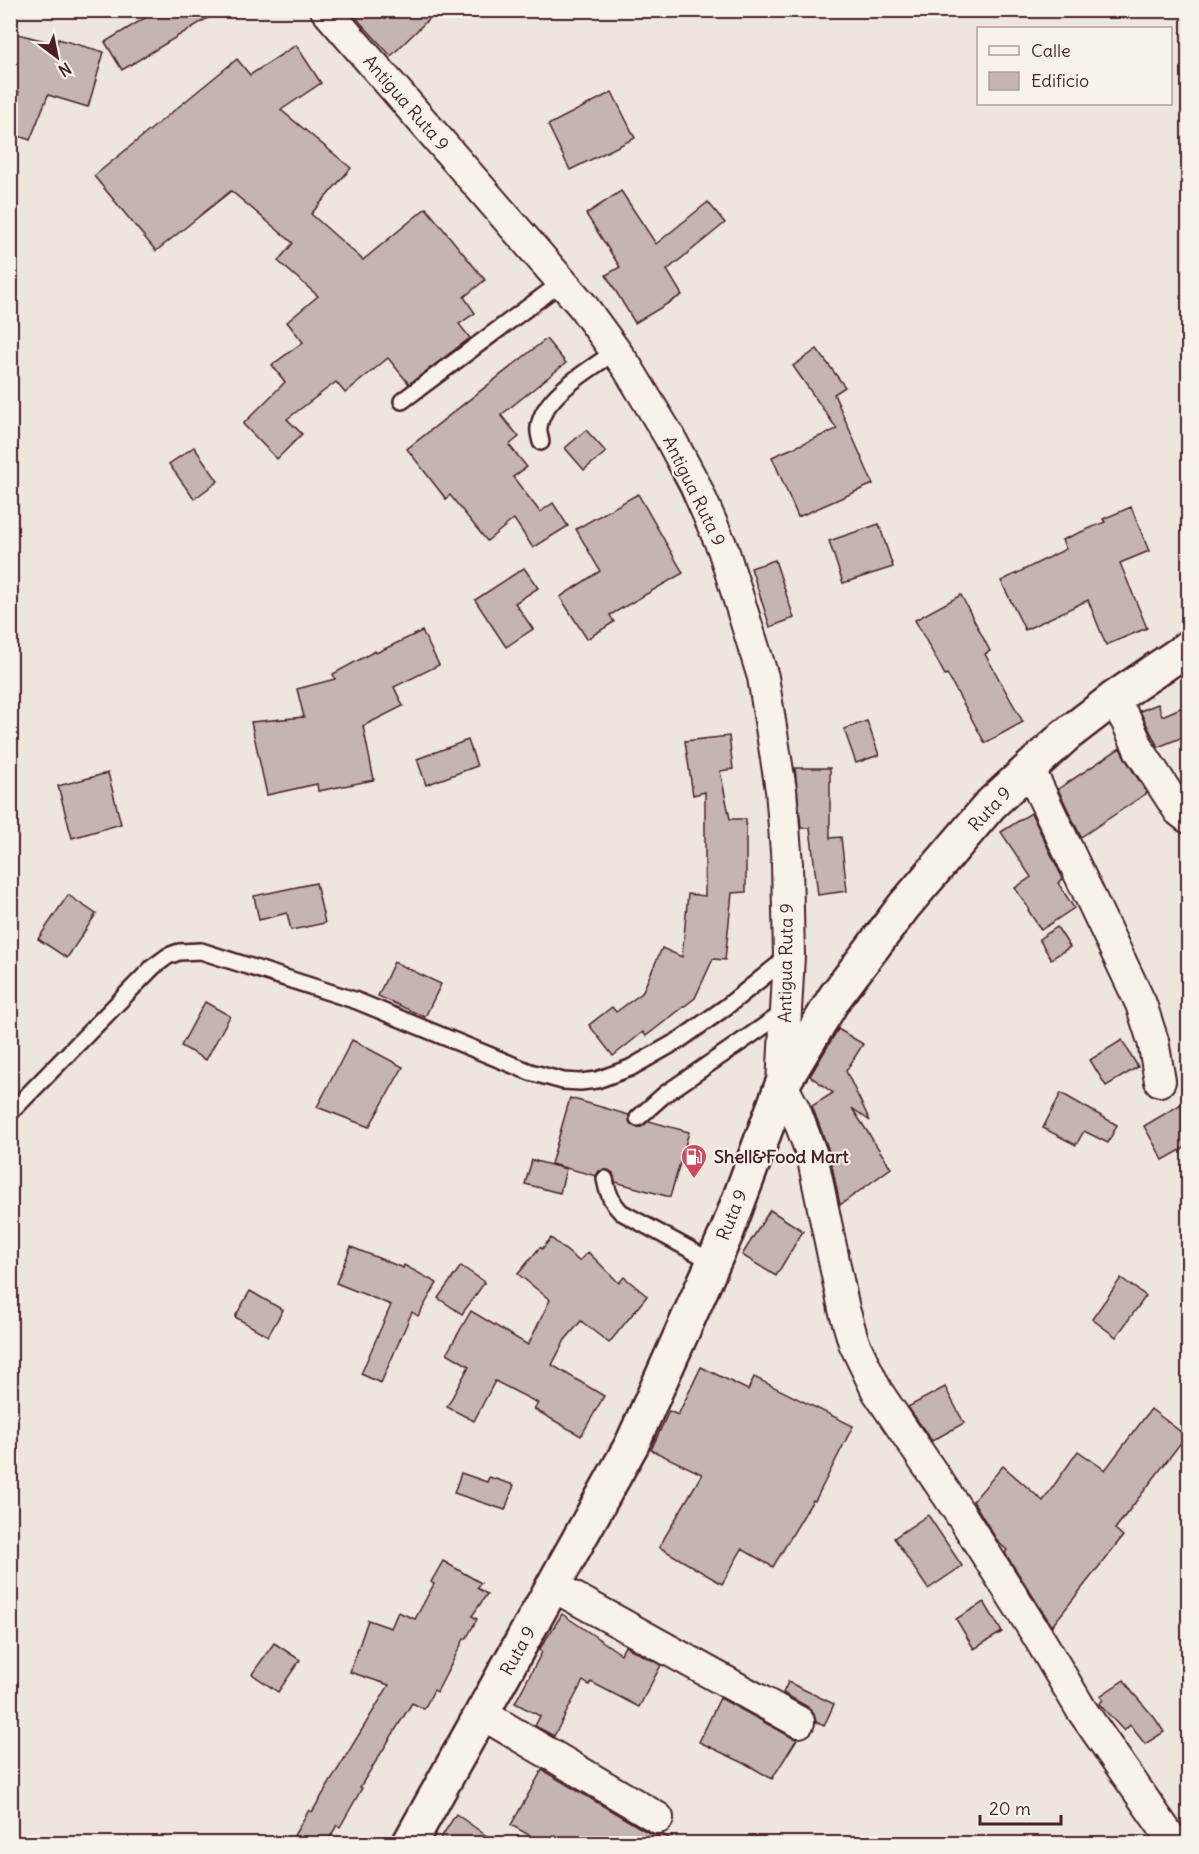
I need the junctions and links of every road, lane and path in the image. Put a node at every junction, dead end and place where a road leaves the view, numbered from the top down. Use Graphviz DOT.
graph roads {
  1 [pos="326,10"];
  2 [pos="562,282"];
  3 [pos="616,351"];
  4 [pos="402,400"];
  5 [pos="541,442"];
  6 [pos="1188,648"];
  7 [pos="1113,699"];
  8 [pos="1029,768"];
  9 [pos="1188,818"];
  10 [pos="789,956"];
  11 [pos="786,1011"];
  12 [pos="1160,1081"];
  13 [pos="782,1085"];
  14 [pos="10,1113"];
  15 [pos="638,1118"];
  16 [pos="605,1179"];
  17 [pos="713,1262"];
  18 [pos="553,1586"];
  19 [pos="482,1714"];
  20 [pos="799,1722"];
  21 [pos="658,1818"];
  22 [pos="410,1844"];
  23 [pos="1175,1844"];
  1 -- 2 [label="street, Antigua Ruta 9"];
  2 -- 3 [label="street, Antigua Ruta 9"];
  2 -- 4 [label="lane"];
  3 -- 5 [label="lane"];
  3 -- 10 [label="street, Antigua Ruta 9"];
  6 -- 7 [label="main road, Ruta 9"];
  7 -- 8 [label="main road, Ruta 9"];
  7 -- 9 [label="street"];
  8 -- 12 [label="street"];
  8 -- 13 [label="main road, Ruta 9"];
  10 -- 11 [label="street, Antigua Ruta 9"];
  10 -- 14 [label="lane"];
  11 -- 13 [label="street, Antigua Ruta 9"];
  11 -- 15 [label="lane"];
  13 -- 17 [label="main road, Ruta 9"];
  13 -- 23 [label="street"];
  16 -- 17 [label="lane"];
  17 -- 18 [label="main road, Ruta 9"];
  18 -- 19 [label="main road, Ruta 9"];
  18 -- 20 [label="street"];
  19 -- 21 [label="street"];
  19 -- 22 [label="main road, Ruta 9"];
}
